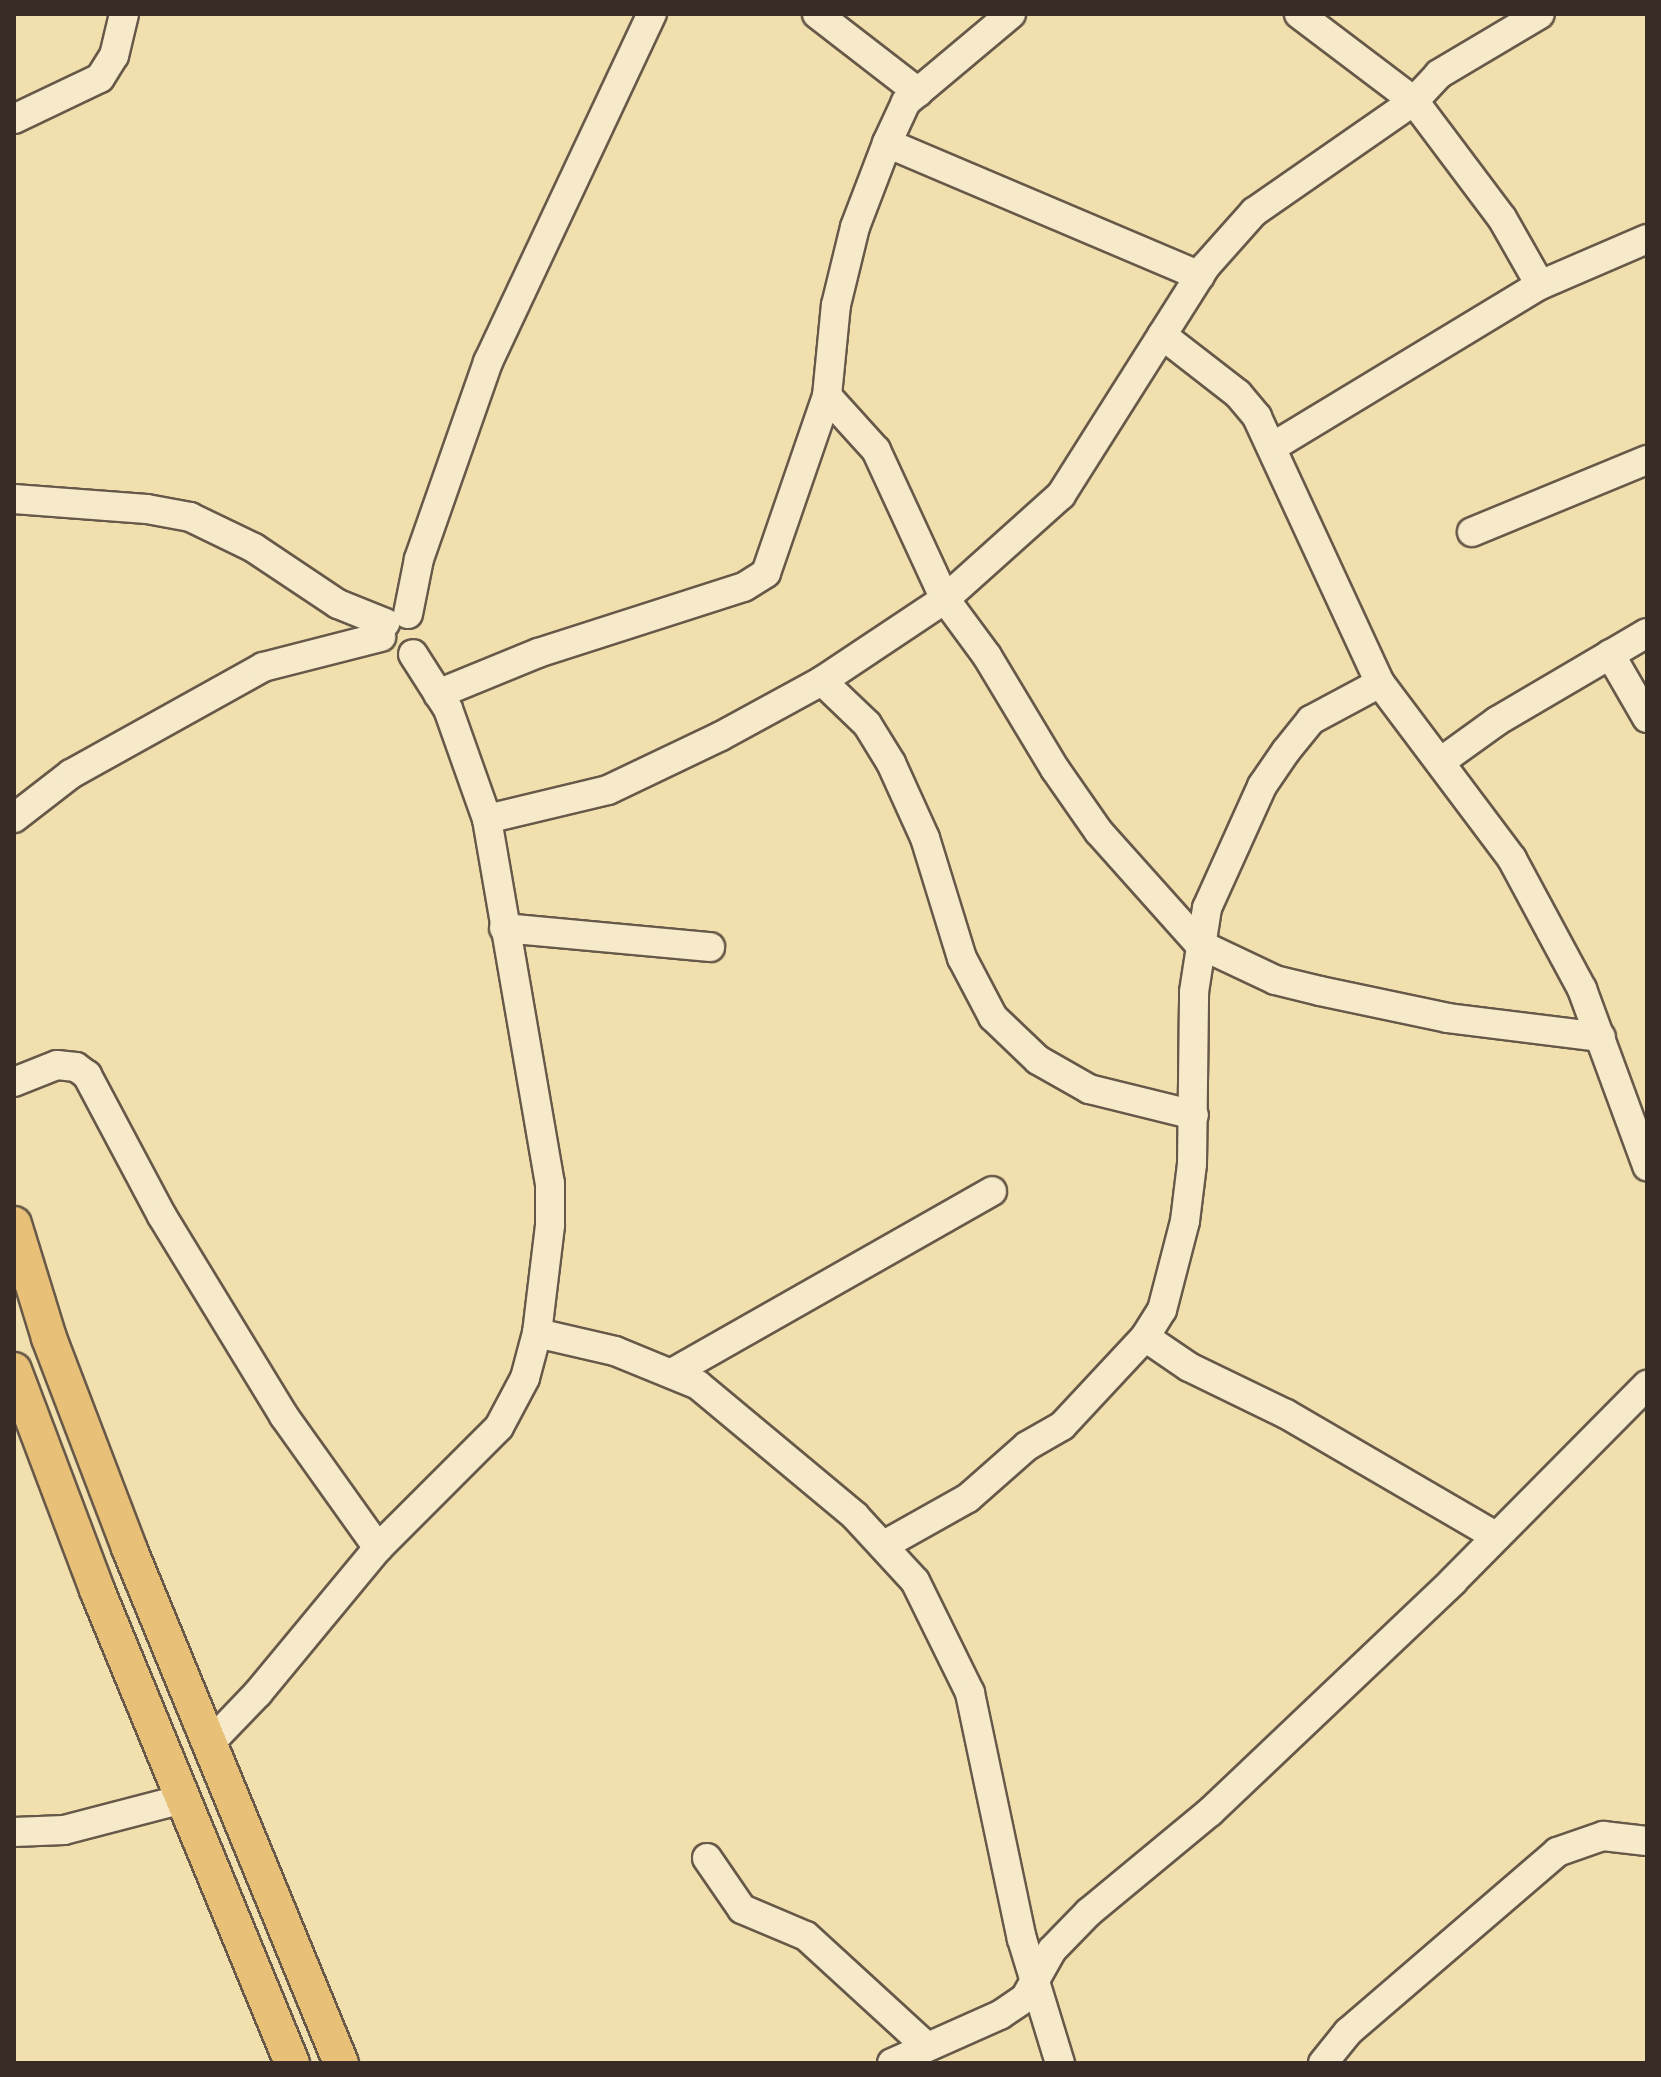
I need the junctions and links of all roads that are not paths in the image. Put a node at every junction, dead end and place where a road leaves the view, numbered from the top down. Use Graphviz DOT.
graph roads {
  1 [pos="124,14"];
  2 [pos="652,14"];
  3 [pos="817,14"];
  4 [pos="1011,14"];
  5 [pos="1299,14"];
  6 [pos="1540,14"];
  7 [pos="918,92"];
  8 [pos="1414,101"];
  9 [pos="14,119"];
  10 [pos="887,143"];
  11 [pos="1647,239"];
  12 [pos="1200,276"];
  13 [pos="1540,285"];
  14 [pos="1162,335"];
  15 [pos="827,396"];
  16 [pos="1274,446"];
  17 [pos="1647,460"];
  18 [pos="14,499"];
  19 [pos="1472,532"];
  20 [pos="945,599"];
  21 [pos="391,625"];
  22 [pos="1647,633"];
  23 [pos="1610,654"];
  24 [pos="822,681"];
  25 [pos="1380,683"];
  26 [pos="438,694"];
  27 [pos="1647,718"];
  28 [pos="1443,760"];
  29 [pos="14,818"];
  30 [pos="487,819"];
  31 [pos="504,928"];
  32 [pos="1199,944"];
  33 [pos="710,947"];
  34 [pos="1601,1037"];
  35 [pos="14,1082"];
  36 [pos="1194,1115"];
  37 [pos="1647,1166"];
  38 [pos="992,1191"];
  39 [pos="14,1224"];
  40 [pos="537,1333"];
  41 [pos="1145,1337"];
  42 [pos="14,1370"];
  43 [pos="672,1373"];
  44 [pos="1647,1385"];
  45 [pos="1496,1536"];
  46 [pos="886,1544"];
  47 [pos="378,1548"];
  48 [pos="208,1745"];
  49 [pos="183,1799"];
  50 [pos="14,1832"];
  51 [pos="1647,1841"];
  52 [pos="707,1858"];
  53 [pos="1037,1977"];
  54 [pos="925,2045"];
  55 [pos="292,2063"];
  56 [pos="341,2063"];
  57 [pos="892,2063"];
  58 [pos="1060,2063"];
  59 [pos="1323,2063"];
  1 -- 9 [label="street"];
  2 -- 21 [label="street"];
  3 -- 7 [label="street"];
  4 -- 7 [label="street"];
  5 -- 8 [label="street"];
  6 -- 8 [label="street"];
  7 -- 10 [label="street"];
  8 -- 12 [label="street"];
  8 -- 13 [label="street"];
  10 -- 12 [label="street"];
  10 -- 15 [label="street"];
  11 -- 13 [label="street"];
  12 -- 14 [label="street"];
  13 -- 16 [label="street"];
  14 -- 16 [label="street"];
  14 -- 20 [label="street"];
  15 -- 20 [label="street"];
  15 -- 26 [label="street"];
  16 -- 25 [label="street"];
  17 -- 19 [label="street"];
  18 -- 21 [label="street"];
  20 -- 24 [label="street"];
  20 -- 32 [label="street"];
  21 -- 26 [label="street"];
  21 -- 29 [label="street"];
  22 -- 23 [label="street"];
  23 -- 27 [label="street"];
  23 -- 28 [label="street"];
  24 -- 30 [label="street"];
  24 -- 36 [label="street"];
  25 -- 28 [label="street"];
  25 -- 32 [label="street"];
  26 -- 30 [label="street"];
  28 -- 34 [label="street"];
  30 -- 31 [label="street"];
  31 -- 33 [label="street"];
  31 -- 40 [label="street"];
  32 -- 34 [label="street"];
  32 -- 36 [label="street"];
  34 -- 37 [label="street"];
  35 -- 47 [label="street"];
  36 -- 41 [label="street"];
  38 -- 43 [label="street"];
  39 -- 48 [label="main road"];
  40 -- 43 [label="street"];
  40 -- 47 [label="street"];
  41 -- 45 [label="street"];
  41 -- 46 [label="street"];
  42 -- 49 [label="main road"];
  43 -- 46 [label="street"];
  44 -- 45 [label="street"];
  45 -- 53 [label="street"];
  46 -- 53 [label="street"];
  47 -- 48 [label="street"];
  48 -- 56 [label="main road"];
  49 -- 50 [label="street"];
  49 -- 55 [label="main road"];
  51 -- 59 [label="street"];
  52 -- 54 [label="street"];
  53 -- 54 [label="street"];
  53 -- 58 [label="street"];
  54 -- 57 [label="street"];
}
